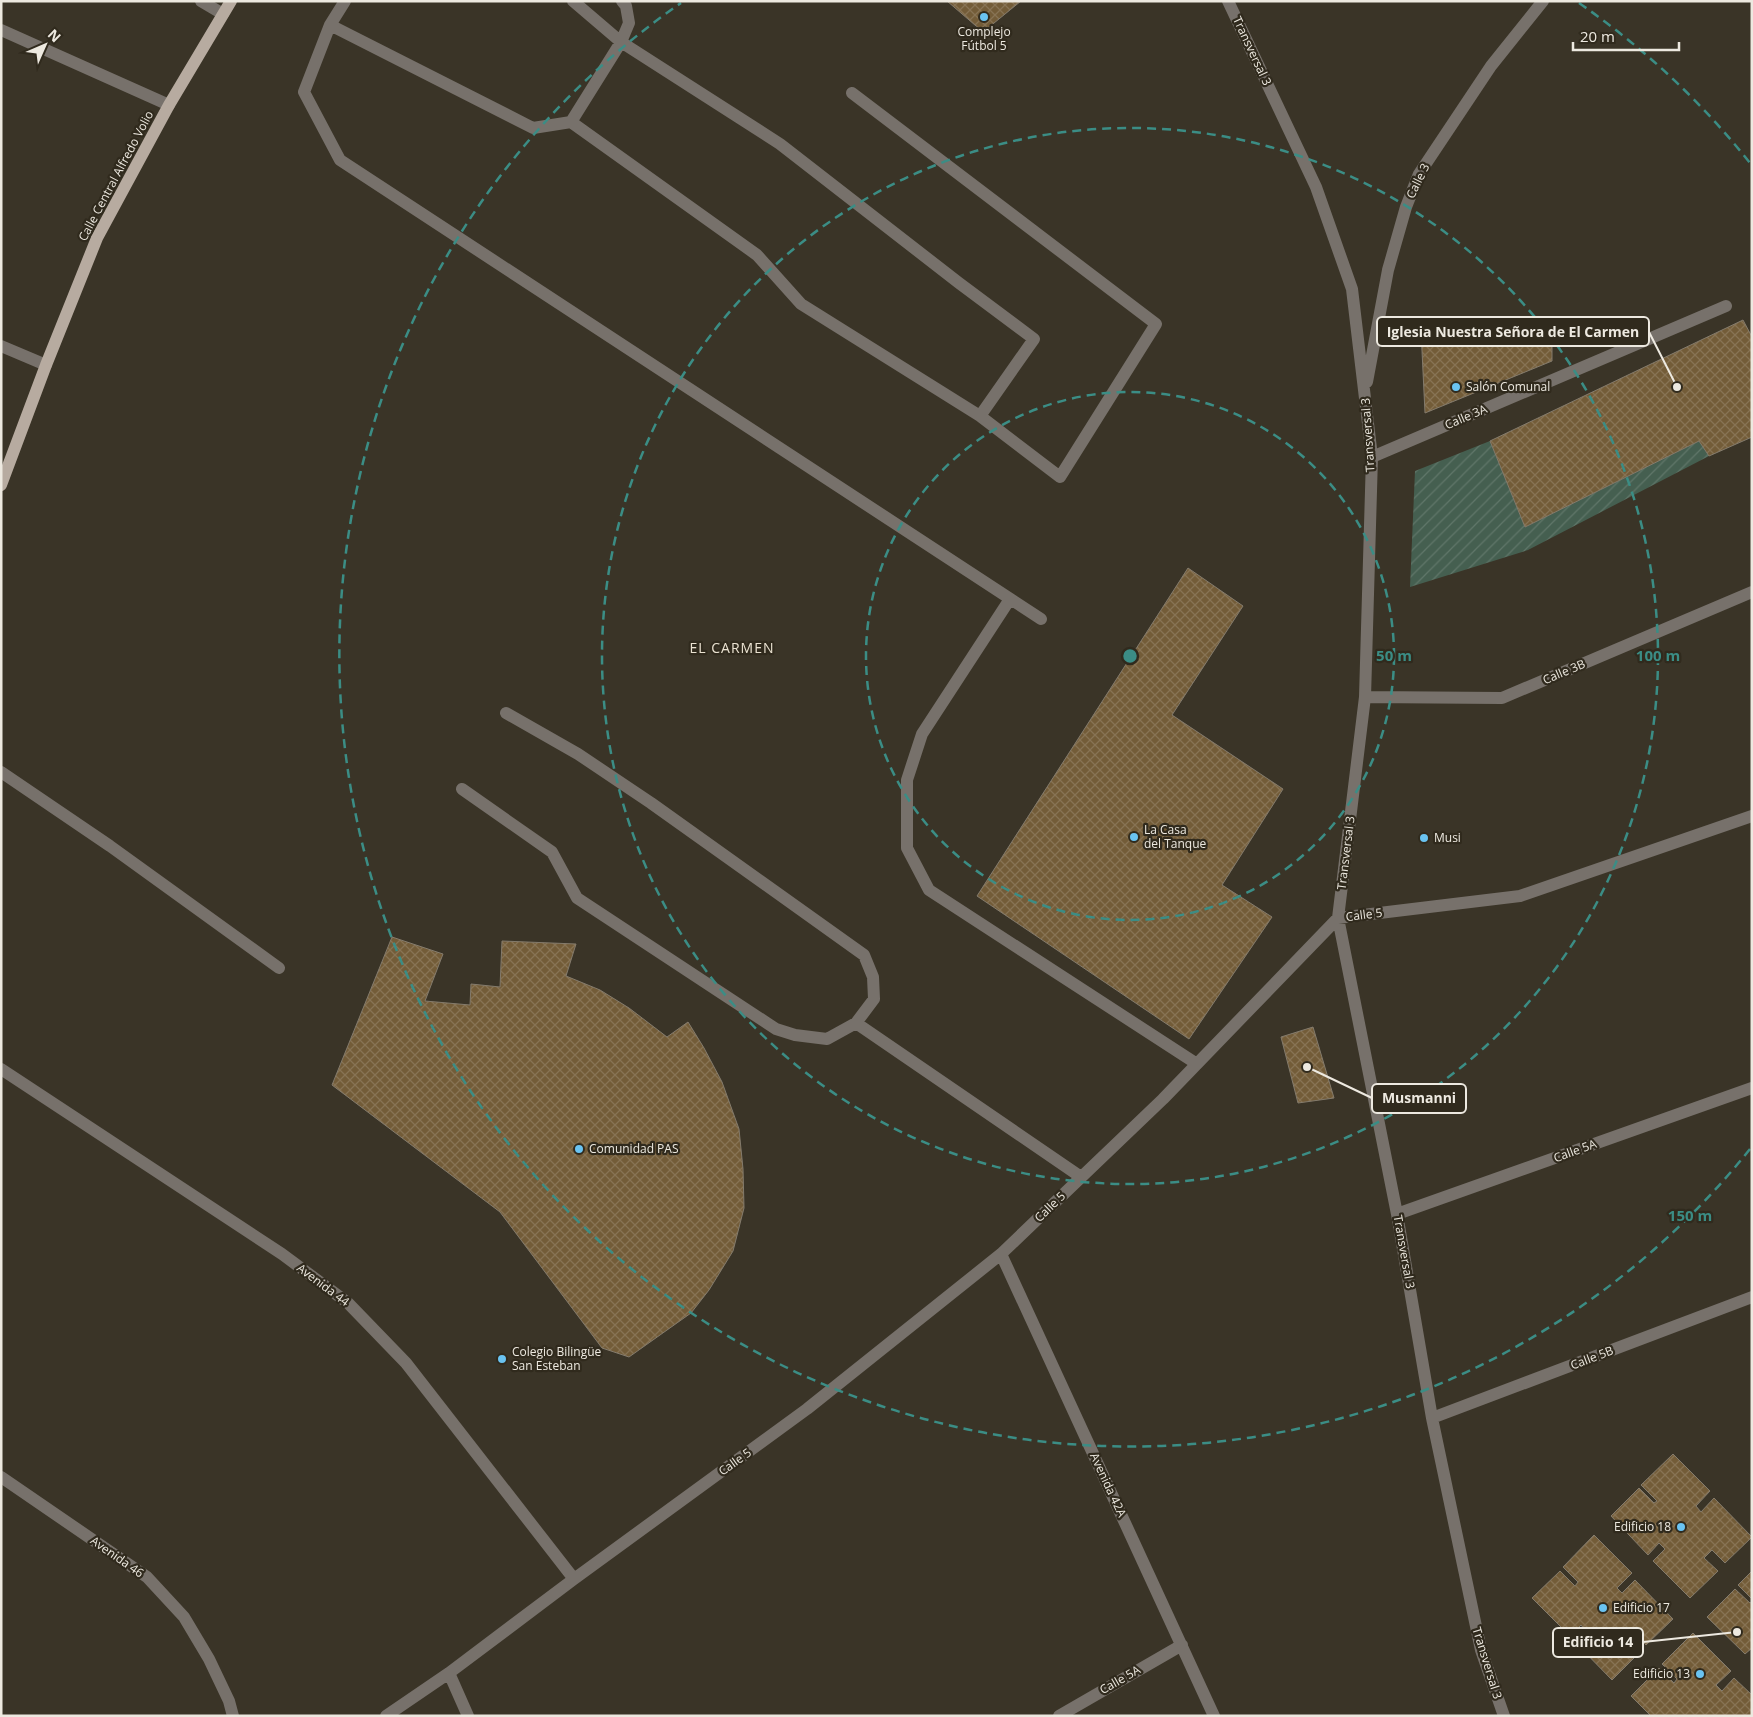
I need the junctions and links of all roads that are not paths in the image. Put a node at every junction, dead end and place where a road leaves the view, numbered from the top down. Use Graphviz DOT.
graph roads {
  1 [pos="201,1"];
  2 [pos="231,1"];
  3 [pos="345,1"];
  4 [pos="573,1"];
  5 [pos="622,1"];
  6 [pos="1228,1"];
  7 [pos="1543,1"];
  8 [pos="223,14"];
  9 [pos="330,25"];
  10 [pos="1,30"];
  11 [pos="621,42"];
  12 [pos="852,93"];
  13 [pos="169,105"];
  14 [pos="570,122"];
  15 [pos="1726,306"];
  16 [pos="1,346"];
  17 [pos="46,365"];
  18 [pos="1365,394"];
  19 [pos="980,416"];
  20 [pos="1372,457"];
  21 [pos="1,486"];
  22 [pos="1752,592"];
  23 [pos="1010,599"];
  24 [pos="1041,619"];
  25 [pos="1365,697"];
  26 [pos="506,713"];
  27 [pos="1,772"];
  28 [pos="462,789"];
  29 [pos="1752,816"];
  30 [pos="1338,918"];
  31 [pos="279,968"];
  32 [pos="856,1023"];
  33 [pos="1197,1064"];
  34 [pos="1,1068"];
  35 [pos="1752,1088"];
  36 [pos="1081,1177"];
  37 [pos="1397,1214"];
  38 [pos="1001,1254"];
  39 [pos="1752,1297"];
  40 [pos="1432,1418"];
  41 [pos="1,1477"];
  42 [pos="574,1579"];
  43 [pos="1182,1645"];
  44 [pos="449,1673"];
  45 [pos="233,1716"];
  46 [pos="386,1716"];
  47 [pos="468,1716"];
  48 [pos="1059,1716"];
  49 [pos="1214,1716"];
  50 [pos="1504,1716"];
  1 -- 8 [label="street"];
  2 -- 8 [label="main road, Calle Central Alfredo Volio"];
  3 -- 9 [label="street"];
  4 -- 11 [label="street"];
  5 -- 11 [label="street"];
  6 -- 18 [label="street, Transversal 3"];
  7 -- 18 [label="street, Calle 3"];
  8 -- 13 [label="main road, Calle Central Alfredo Volio"];
  9 -- 14 [label="street"];
  9 -- 23 [label="street"];
  10 -- 13 [label="street"];
  11 -- 14 [label="street"];
  11 -- 19 [label="street"];
  12 -- 19 [label="street"];
  13 -- 17 [label="main road, Calle Central Alfredo Volio"];
  14 -- 19 [label="street"];
  15 -- 20 [label="street, Calle 3A"];
  16 -- 17 [label="street"];
  17 -- 21 [label="main road, Calle Central Alfredo Volio"];
  18 -- 20 [label="street, Transversal 3"];
  20 -- 25 [label="street, Transversal 3"];
  22 -- 25 [label="street, Calle 3B"];
  23 -- 24 [label="street"];
  23 -- 33 [label="street"];
  25 -- 30 [label="street, Transversal 3"];
  26 -- 32 [label="street"];
  27 -- 31 [label="street"];
  28 -- 32 [label="street"];
  29 -- 30 [label="street, Calle 5"];
  30 -- 33 [label="street, Calle 5"];
  30 -- 37 [label="street, Transversal 3"];
  32 -- 36 [label="street"];
  33 -- 36 [label="street, Calle 5"];
  34 -- 42 [label="street, Avenida 44"];
  35 -- 37 [label="street, Calle 5A"];
  36 -- 38 [label="street, Calle 5"];
  37 -- 40 [label="street, Transversal 3"];
  38 -- 42 [label="street, Calle 5"];
  38 -- 43 [label="street, Avenida 42A"];
  39 -- 40 [label="street, Calle 5B"];
  40 -- 50 [label="street, Transversal 3"];
  41 -- 45 [label="street, Avenida 46"];
  42 -- 44 [label="street, Calle 5"];
  43 -- 48 [label="street, Calle 5A"];
  43 -- 49 [label="street, Avenida 42A"];
  44 -- 46 [label="street, Calle 5"];
  44 -- 47 [label="street"];
}
